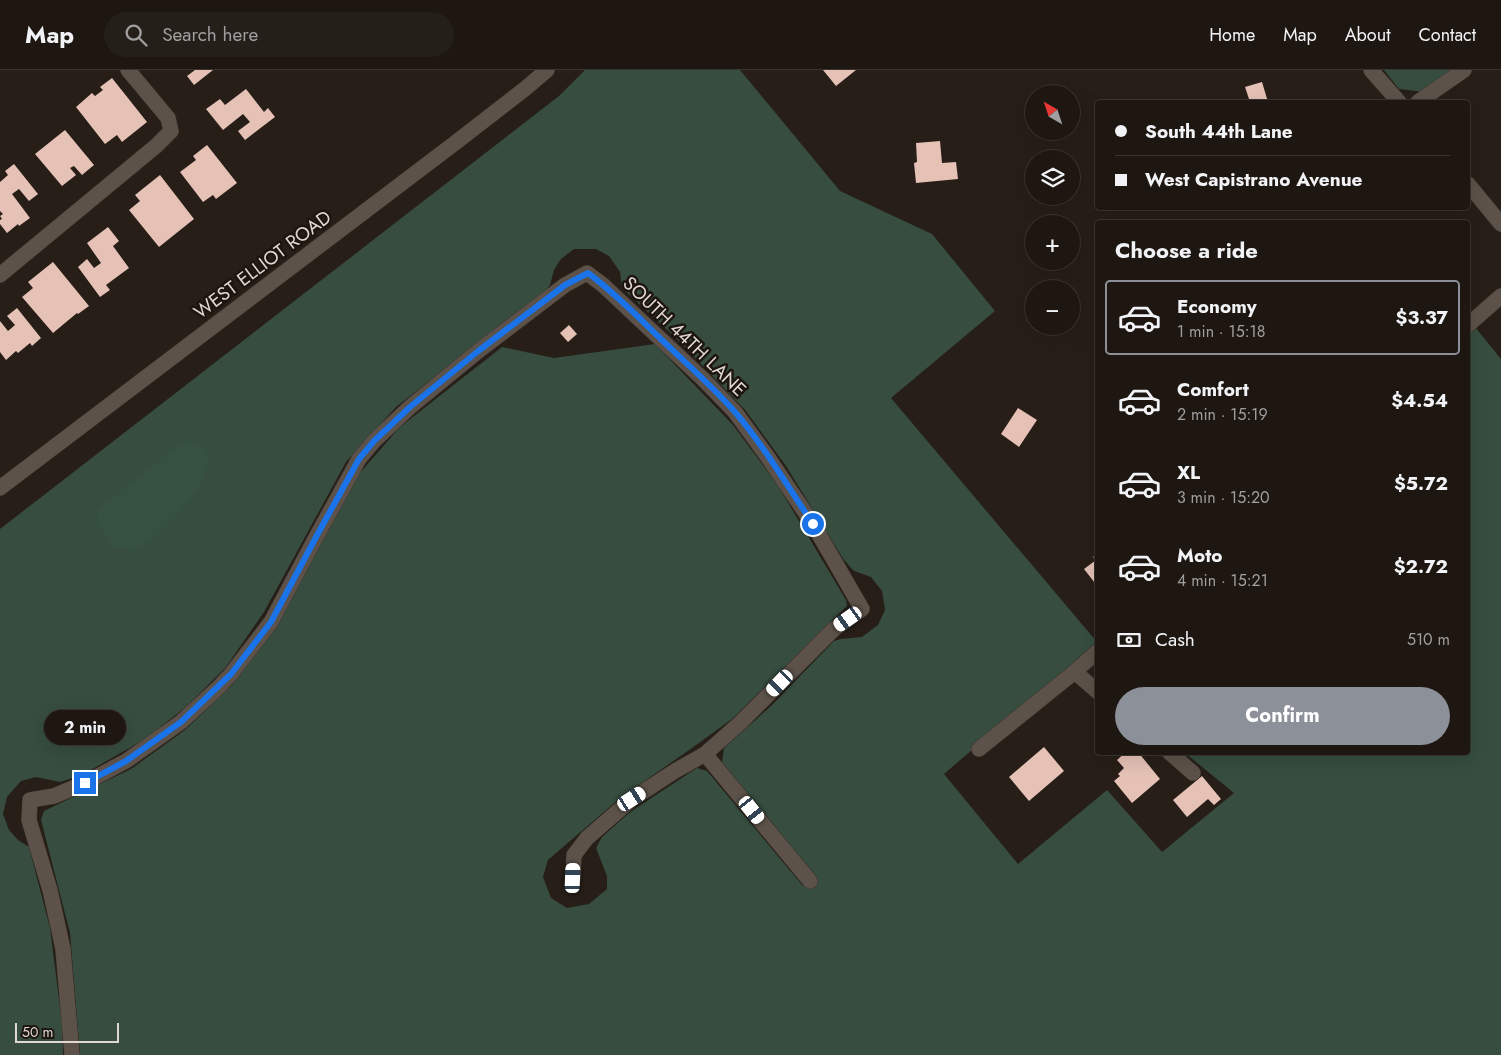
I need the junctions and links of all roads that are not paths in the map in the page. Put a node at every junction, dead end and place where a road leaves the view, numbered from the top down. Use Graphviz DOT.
graph roads {
  1 [pos="128,70"];
  2 [pos="547,70"];
  3 [pos="1371,70"];
  4 [pos="1464,70"];
  5 [pos="1397,100"];
  6 [pos="1421,100"];
  7 [pos="1470,186"];
  8 [pos="1501,224"];
  9 [pos="0,275"];
  10 [pos="1501,296"];
  11 [pos="1470,323"];
  12 [pos="0,488"];
  13 [pos="1095,654"];
  14 [pos="1075,672"];
  15 [pos="1095,689"];
  16 [pos="979,749"];
  17 [pos="706,754"];
  18 [pos="1172,755"];
  19 [pos="1193,773"];
  20 [pos="573,878"];
  21 [pos="810,881"];
  22 [pos="72,1055"];
  1 -- 9 [label="street"];
  2 -- 12 [label="street, WEST ELLIOT ROAD"];
  3 -- 5 [label="street"];
  4 -- 6 [label="street"];
  7 -- 8 [label="street"];
  10 -- 11 [label="street"];
  13 -- 14 [label="street"];
  14 -- 15 [label="street"];
  14 -- 16 [label="street"];
  17 -- 20 [label="street"];
  17 -- 21 [label="street"];
  17 -- 22 [label="street, SOUTH 44TH LANE"];
  18 -- 19 [label="street"];
}
